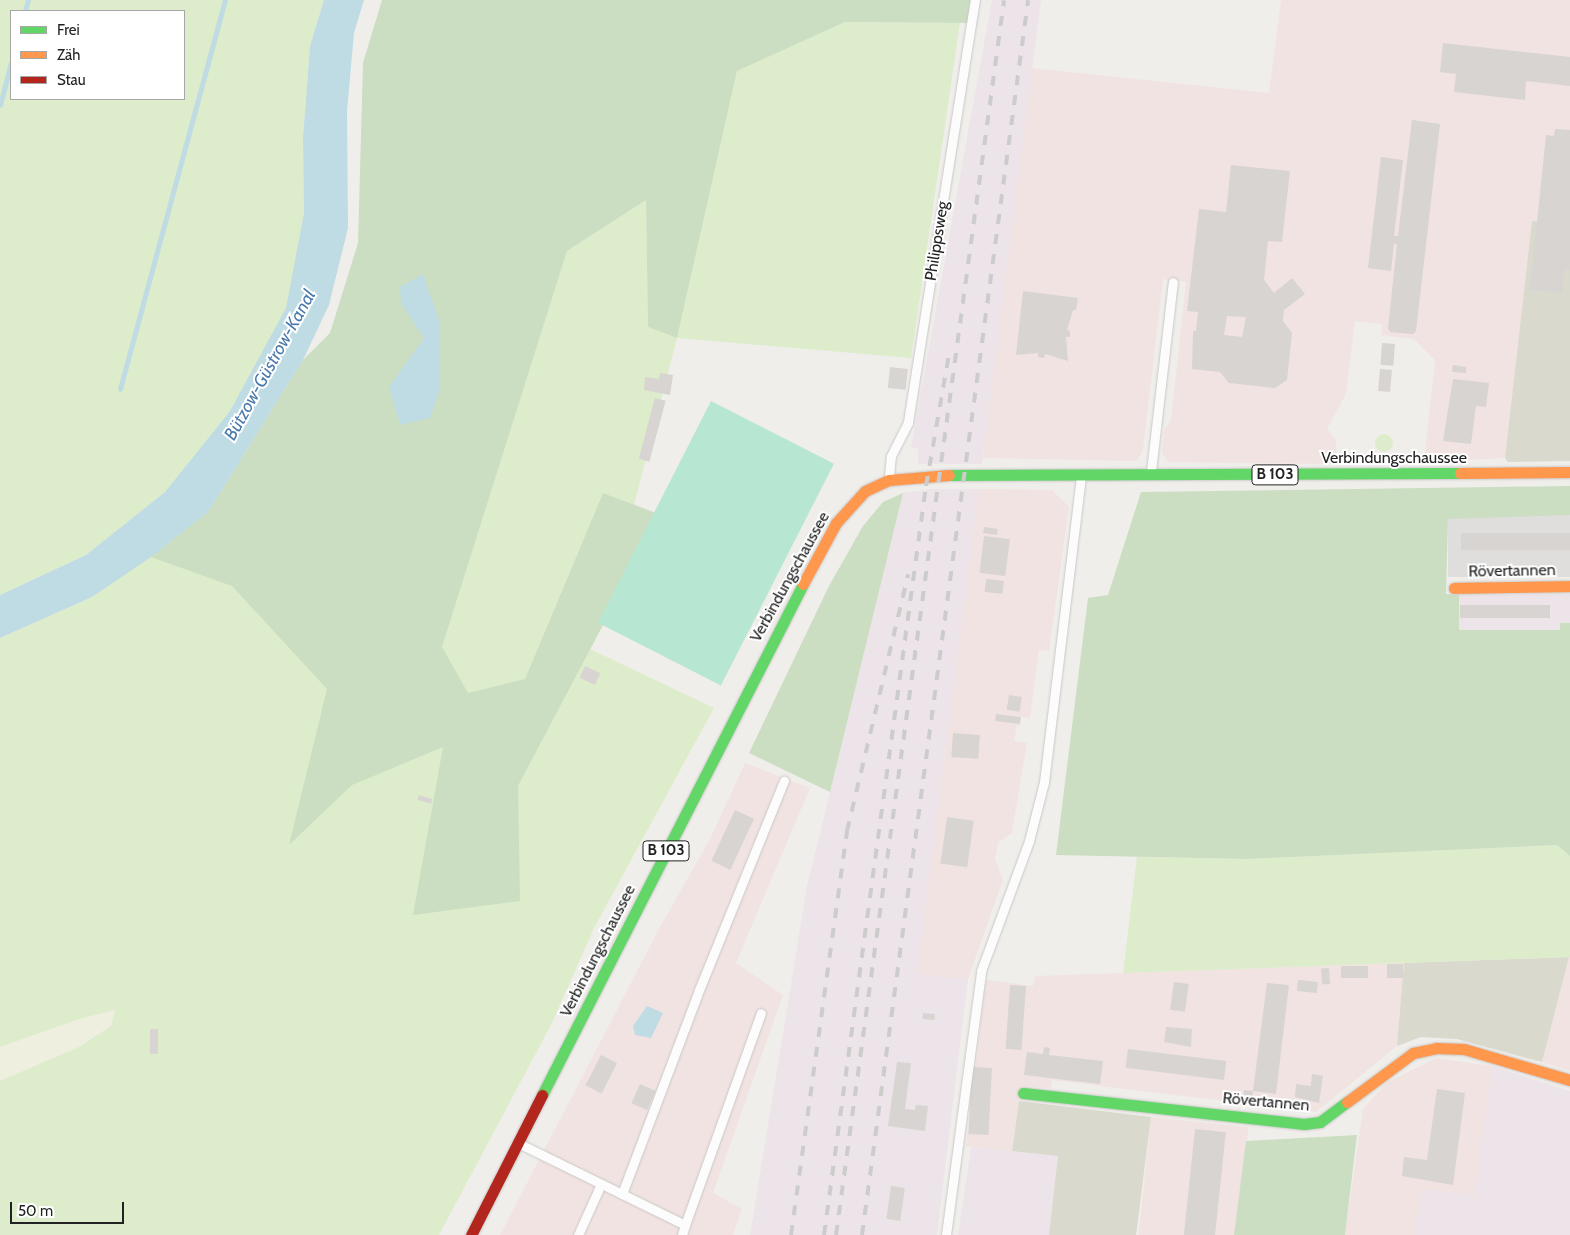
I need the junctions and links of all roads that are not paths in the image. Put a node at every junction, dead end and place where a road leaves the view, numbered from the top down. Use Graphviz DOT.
graph roads {
  1 [pos="975,0"];
  2 [pos="1173,282"];
  3 [pos="1570,472"];
  4 [pos="1081,476"];
  5 [pos="1150,476"];
  6 [pos="889,480"];
  7 [pos="1570,586"];
  8 [pos="1454,588"];
  9 [pos="784,781"];
  10 [pos="761,1013"];
  11 [pos="1570,1080"];
  12 [pos="1023,1093"];
  13 [pos="518,1142"];
  14 [pos="602,1184"];
  15 [pos="622,1194"];
  16 [pos="686,1225"];
  17 [pos="471,1235"];
  18 [pos="578,1235"];
  19 [pos="682,1235"];
  20 [pos="946,1235"];
  1 -- 6 [label="lane, Philippsweg"];
  2 -- 5 [label="lane"];
  3 -- 5 [label="main road, Verbindungschaussee / B 103"];
  4 -- 5 [label="main road, Verbindungschaussee / B 103"];
  4 -- 6 [label="main road, Verbindungschaussee / B 103"];
  4 -- 20 [label="lane"];
  6 -- 13 [label="main road, Verbindungschaussee / B 103"];
  7 -- 8 [label="main road, Rövertannen"];
  9 -- 15 [label="lane"];
  10 -- 16 [label="lane"];
  11 -- 12 [label="main road, Rövertannen"];
  13 -- 14 [label="lane"];
  13 -- 17 [label="main road, Verbindungschaussee / B 103"];
  14 -- 15 [label="lane"];
  14 -- 18 [label="lane"];
  15 -- 16 [label="lane"];
  16 -- 19 [label="lane"];
}
